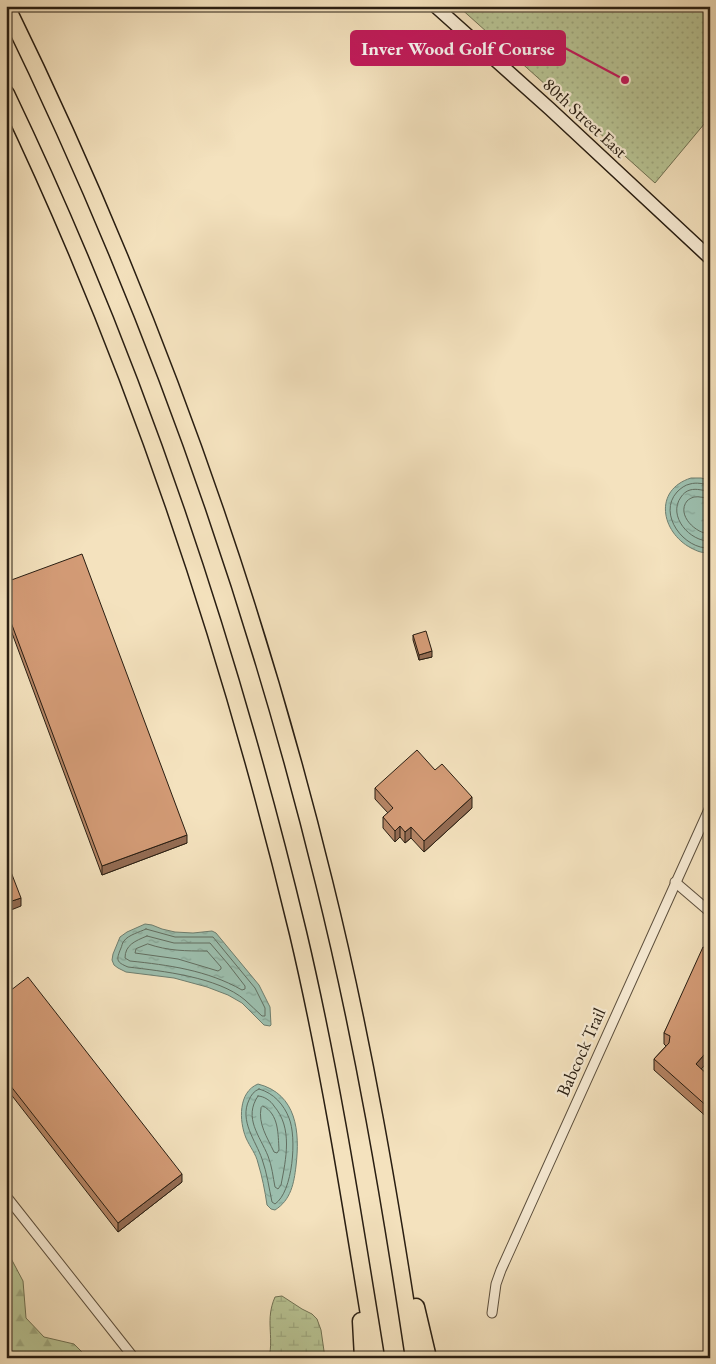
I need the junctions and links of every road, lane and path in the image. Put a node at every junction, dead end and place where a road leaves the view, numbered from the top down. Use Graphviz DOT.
graph roads {
  1 [pos="6,6"];
  2 [pos="434,6"];
  3 [pos="6,94"];
  4 [pos="710,258"];
  5 [pos="710,807"];
  6 [pos="675,882"];
  7 [pos="710,912"];
  8 [pos="384,1169"];
  9 [pos="346,1174"];
  10 [pos="6,1196"];
  11 [pos="492,1313"];
  12 [pos="134,1358"];
  13 [pos="363,1358"];
  14 [pos="376,1358"];
  15 [pos="414,1358"];
  16 [pos="428,1358"];
  1 -- 8 [label="highway"];
  2 -- 4 [label="street, 80th Street East"];
  3 -- 9 [label="highway"];
  5 -- 6 [label="street, Babcock Trail"];
  6 -- 7 [label="street"];
  6 -- 11 [label="street, Babcock Trail"];
  8 -- 15 [label="highway"];
  8 -- 16 [label="highway"];
  9 -- 13 [label="highway"];
  9 -- 14 [label="highway"];
  10 -- 12 [label="street"];
}
